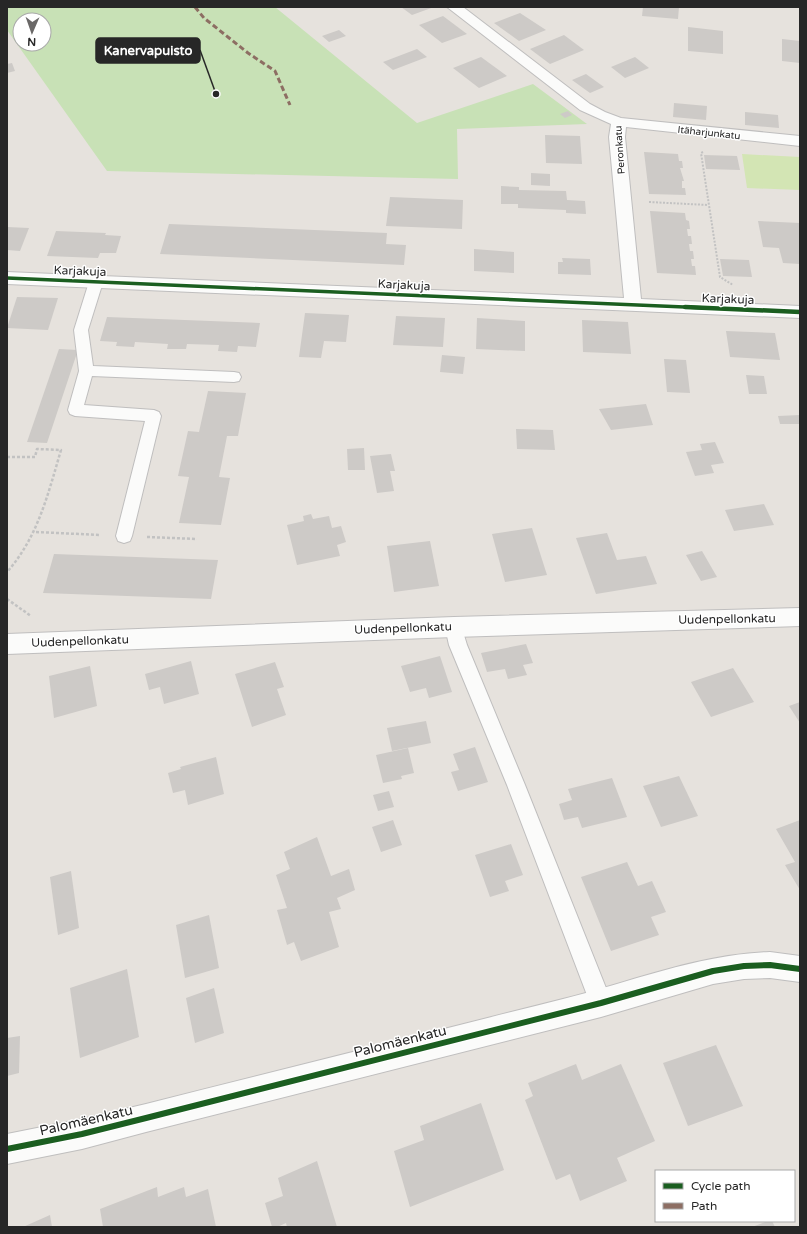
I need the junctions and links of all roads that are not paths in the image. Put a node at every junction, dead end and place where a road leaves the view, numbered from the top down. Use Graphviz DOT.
graph roads {
  1 [pos="454,7"];
  2 [pos="619,122"];
  3 [pos="800,141"];
  4 [pos="7,278"];
  5 [pos="96,282"];
  6 [pos="634,305"];
  7 [pos="800,312"];
  8 [pos="86,371"];
  9 [pos="234,377"];
  10 [pos="124,536"];
  11 [pos="800,617"];
  12 [pos="454,626"];
  13 [pos="7,644"];
  14 [pos="800,969"];
  15 [pos="601,1003"];
  16 [pos="7,1149"];
  1 -- 2 [label="street, Peronkatu"];
  2 -- 3 [label="street, Itäharjunkatu"];
  2 -- 6 [label="street, Peronkatu"];
  4 -- 5 [label="street, Karjakuja"];
  5 -- 6 [label="street, Karjakuja"];
  5 -- 8 [label="lane"];
  6 -- 7 [label="street, Karjakuja"];
  8 -- 9 [label="lane"];
  8 -- 10 [label="lane"];
  11 -- 12 [label="street, Uudenpellonkatu"];
  12 -- 13 [label="street, Uudenpellonkatu"];
  12 -- 15 [label="lane"];
  14 -- 15 [label="street, Palomäenkatu"];
  15 -- 16 [label="street, Palomäenkatu"];
}
